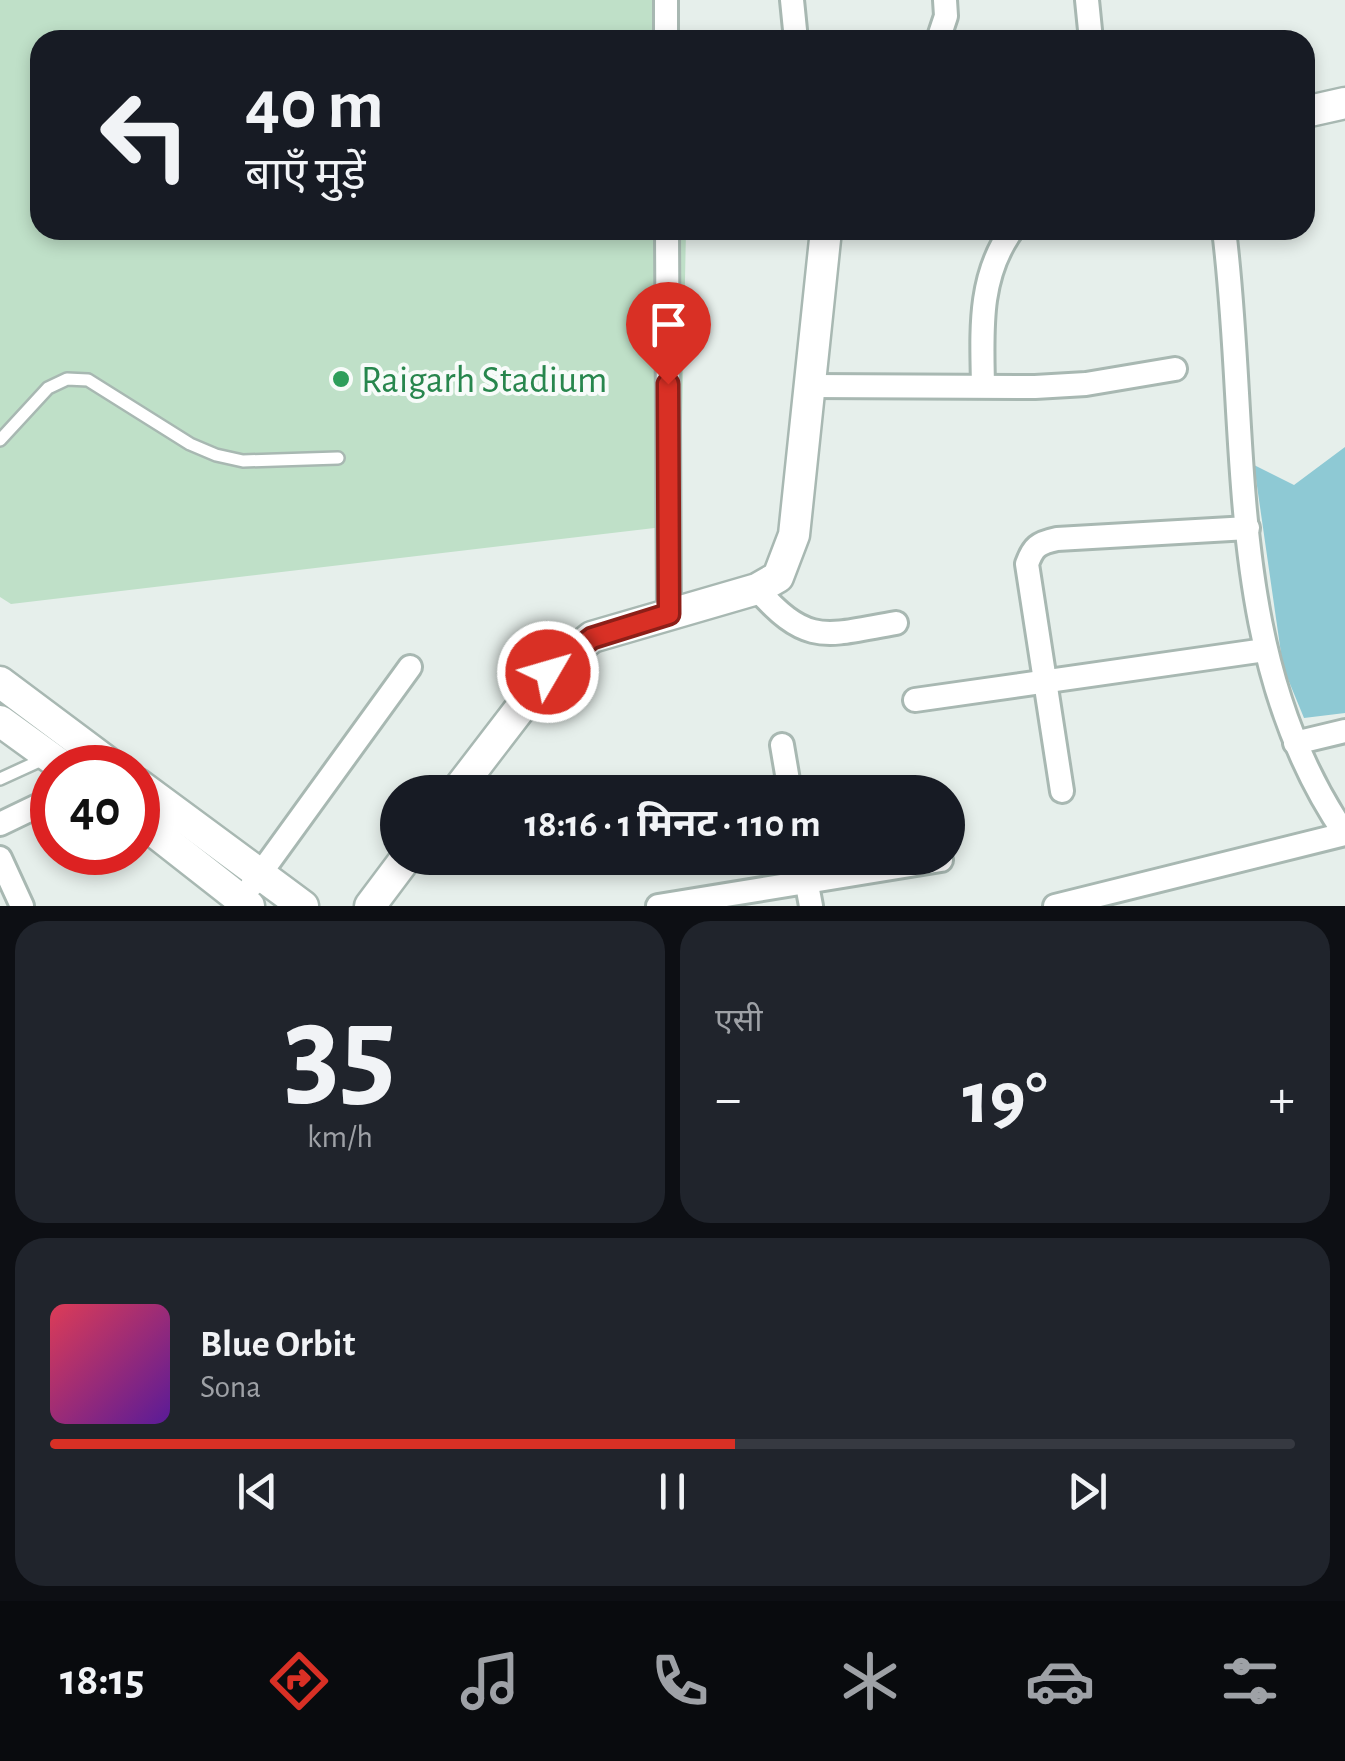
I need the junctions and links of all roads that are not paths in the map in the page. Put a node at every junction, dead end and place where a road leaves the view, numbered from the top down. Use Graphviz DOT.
graph roads {
  1 [pos="666,0"];
  2 [pos="792,0"];
  3 [pos="946,0"];
  4 [pos="1087,0"];
  5 [pos="666,30"];
  6 [pos="795,30"];
  7 [pos="941,30"];
  8 [pos="1090,30"];
  9 [pos="1345,103"];
  10 [pos="1315,110"];
  11 [pos="667,240"];
  12 [pos="825,240"];
  13 [pos="1004,240"];
  14 [pos="1225,240"];
  15 [pos="1175,369"];
  16 [pos="810,386"];
  17 [pos="983,386"];
  18 [pos="0,440"];
  19 [pos="338,458"];
  20 [pos="1248,528"];
  21 [pos="757,589"];
  22 [pos="669,614"];
  23 [pos="896,623"];
  24 [pos="1265,650"];
  25 [pos="410,666"];
  26 [pos="1045,681"];
  27 [pos="0,682"];
  28 [pos="915,700"];
  29 [pos="0,722"];
  30 [pos="1345,732"];
  31 [pos="78,740"];
  32 [pos="1295,743"];
  33 [pos="33,745"];
  34 [pos="73,745"];
  35 [pos="85,745"];
  36 [pos="782,745"];
  37 [pos="30,771"];
  38 [pos="469,775"];
  39 [pos="787,775"];
  40 [pos="0,780"];
  41 [pos="1062,791"];
  42 [pos="160,800"];
  43 [pos="30,810"];
  44 [pos="0,824"];
  45 [pos="1345,834"];
  46 [pos="160,837"];
  47 [pos="0,858"];
  48 [pos="259,874"];
  49 [pos="393,875"];
  50 [pos="884,875"];
  51 [pos="809,895"];
  52 [pos="245,903"];
  53 [pos="22,906"];
  54 [pos="303,906"];
  55 [pos="370,906"];
  56 [pos="658,906"];
  57 [pos="1055,906"];
  1 -- 5 [label="street"];
  2 -- 6 [label="street"];
  3 -- 7 [label="street"];
  4 -- 8 [label="street"];
  9 -- 10 [label="street"];
  11 -- 22 [label="street"];
  12 -- 16 [label="street"];
  13 -- 17 [label="street"];
  14 -- 20 [label="street"];
  15 -- 17 [label="street"];
  16 -- 17 [label="street"];
  16 -- 21 [label="street"];
  18 -- 19 [label="lane"];
  20 -- 24 [label="street"];
  20 -- 26 [label="street"];
  21 -- 22 [label="street"];
  21 -- 23 [label="street"];
  22 -- 38 [label="street"];
  24 -- 26 [label="street"];
  24 -- 32 [label="street"];
  25 -- 48 [label="street"];
  26 -- 28 [label="street"];
  26 -- 41 [label="street"];
  27 -- 31 [label="street"];
  29 -- 33 [label="street"];
  30 -- 32 [label="street"];
  31 -- 34 [label="lane"];
  31 -- 35 [label="street"];
  32 -- 45 [label="street"];
  36 -- 39 [label="street"];
  37 -- 40 [label="lane"];
  42 -- 48 [label="street"];
  43 -- 44 [label="street"];
  45 -- 57 [label="street"];
  46 -- 52 [label="street"];
  47 -- 53 [label="street"];
  48 -- 52 [label="street"];
  48 -- 54 [label="street"];
  49 -- 55 [label="street"];
  50 -- 51 [label="street"];
  51 -- 56 [label="street"];
}
